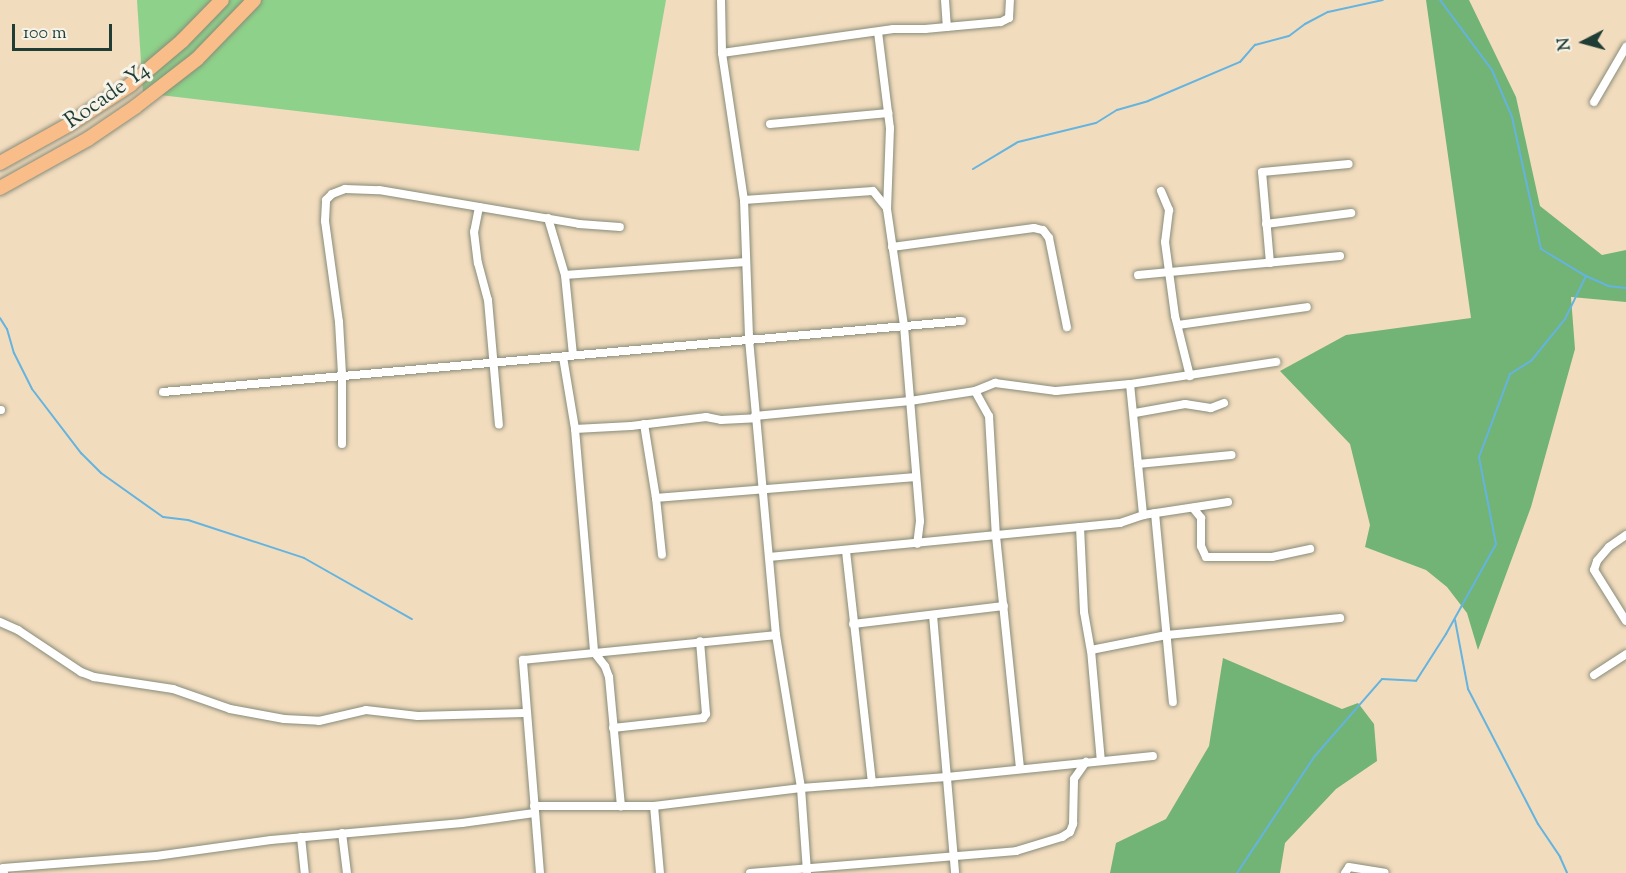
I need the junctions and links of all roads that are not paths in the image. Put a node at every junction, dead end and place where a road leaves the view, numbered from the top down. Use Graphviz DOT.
graph roads {
  1 [pos="222,0"];
  2 [pos="254,0"];
  3 [pos="721,0"];
  4 [pos="945,0"];
  5 [pos="1010,0"];
  6 [pos="947,27"];
  7 [pos="878,32"];
  8 [pos="1626,47"];
  9 [pos="722,53"];
  10 [pos="1594,102"];
  11 [pos="888,113"];
  12 [pos="770,124"];
  13 [pos="0,163"];
  14 [pos="1349,164"];
  15 [pos="0,188"];
  16 [pos="1161,192"];
  17 [pos="744,200"];
  18 [pos="479,207"];
  19 [pos="887,209"];
  20 [pos="1351,213"];
  21 [pos="548,218"];
  22 [pos="1266,224"];
  23 [pos="620,227"];
  24 [pos="892,247"];
  25 [pos="1340,256"];
  26 [pos="746,262"];
  27 [pos="1270,263"];
  28 [pos="1169,273"];
  29 [pos="565,275"];
  30 [pos="1138,275"];
  31 [pos="1307,307"];
  32 [pos="962,321"];
  33 [pos="1178,324"];
  34 [pos="904,326"];
  35 [pos="1067,327"];
  36 [pos="748,339"];
  37 [pos="573,355"];
  38 [pos="563,357"];
  39 [pos="494,361"];
  40 [pos="1276,362"];
  41 [pos="342,374"];
  42 [pos="1190,376"];
  43 [pos="1130,384"];
  44 [pos="975,391"];
  45 [pos="163,392"];
  46 [pos="910,401"];
  47 [pos="1224,403"];
  48 [pos="1135,413"];
  49 [pos="755,417"];
  50 [pos="644,424"];
  51 [pos="500,425"];
  52 [pos="575,429"];
  53 [pos="342,444"];
  54 [pos="1232,455"];
  55 [pos="1138,464"];
  56 [pos="915,477"];
  57 [pos="764,490"];
  58 [pos="656,498"];
  59 [pos="1228,502"];
  60 [pos="1193,507"];
  61 [pos="1155,513"];
  62 [pos="1143,515"];
  63 [pos="1080,527"];
  64 [pos="1626,535"];
  65 [pos="996,536"];
  66 [pos="916,544"];
  67 [pos="1310,549"];
  68 [pos="846,551"];
  69 [pos="662,555"];
  70 [pos="769,557"];
  71 [pos="1004,606"];
  72 [pos="933,615"];
  73 [pos="1340,618"];
  74 [pos="1626,621"];
  75 [pos="0,622"];
  76 [pos="853,624"];
  77 [pos="776,635"];
  78 [pos="1167,635"];
  79 [pos="700,641"];
  80 [pos="1091,650"];
  81 [pos="594,652"];
  82 [pos="1626,654"];
  83 [pos="1594,675"];
  84 [pos="1173,702"];
  85 [pos="525,713"];
  86 [pos="613,728"];
  87 [pos="1153,756"];
  88 [pos="1101,761"];
  89 [pos="1086,762"];
  90 [pos="1020,768"];
  91 [pos="947,777"];
  92 [pos="872,783"];
  93 [pos="801,788"];
  94 [pos="621,806"];
  95 [pos="654,806"];
  96 [pos="534,809"];
  97 [pos="342,833"];
  98 [pos="301,837"];
  99 [pos="954,858"];
  100 [pos="807,871"];
  101 [pos="3,873"];
  102 [pos="304,873"];
  103 [pos="347,873"];
  104 [pos="540,873"];
  105 [pos="660,873"];
  106 [pos="750,873"];
  107 [pos="955,873"];
  108 [pos="1345,873"];
  109 [pos="1384,873"];
  1 -- 13 [label="highway, Rocade Y4"];
  2 -- 15 [label="highway, Rocade Y4"];
  3 -- 9 [label="street"];
  4 -- 6 [label="street"];
  5 -- 6 [label="street"];
  6 -- 7 [label="street"];
  7 -- 9 [label="street"];
  7 -- 11 [label="street"];
  8 -- 10 [label="street"];
  9 -- 17 [label="street"];
  11 -- 12 [label="street"];
  11 -- 19 [label="street"];
  14 -- 22 [label="street"];
  16 -- 28 [label="street"];
  17 -- 19 [label="street"];
  17 -- 26 [label="street"];
  18 -- 21 [label="street"];
  18 -- 39 [label="street"];
  18 -- 41 [label="street"];
  19 -- 24 [label="street"];
  20 -- 22 [label="street"];
  21 -- 23 [label="street"];
  21 -- 29 [label="street"];
  22 -- 27 [label="street"];
  24 -- 34 [label="street"];
  24 -- 35 [label="street"];
  25 -- 27 [label="street"];
  26 -- 29 [label="street"];
  26 -- 36 [label="street"];
  27 -- 28 [label="street"];
  28 -- 30 [label="street"];
  28 -- 33 [label="street"];
  29 -- 37 [label="street"];
  31 -- 33 [label="street"];
  32 -- 34 [label="street"];
  33 -- 42 [label="street"];
  34 -- 36 [label="street"];
  34 -- 46 [label="street"];
  36 -- 37 [label="street"];
  36 -- 49 [label="street"];
  37 -- 38 [label="street"];
  38 -- 39 [label="street"];
  38 -- 52 [label="street"];
  39 -- 41 [label="street"];
  39 -- 51 [label="street"];
  40 -- 42 [label="street"];
  41 -- 45 [label="street"];
  41 -- 53 [label="street"];
  42 -- 43 [label="street"];
  43 -- 44 [label="street"];
  43 -- 48 [label="street"];
  44 -- 46 [label="street"];
  44 -- 65 [label="street"];
  46 -- 49 [label="street"];
  46 -- 56 [label="street"];
  47 -- 48 [label="street"];
  48 -- 55 [label="street"];
  49 -- 50 [label="street"];
  49 -- 57 [label="street"];
  50 -- 52 [label="street"];
  50 -- 58 [label="street"];
  52 -- 81 [label="street"];
  54 -- 55 [label="street"];
  55 -- 62 [label="street"];
  56 -- 57 [label="street"];
  56 -- 66 [label="street"];
  57 -- 58 [label="street"];
  57 -- 70 [label="street"];
  58 -- 69 [label="street"];
  59 -- 60 [label="street"];
  60 -- 61 [label="street"];
  60 -- 67 [label="street"];
  61 -- 62 [label="street"];
  61 -- 78 [label="street"];
  62 -- 63 [label="street"];
  63 -- 65 [label="street"];
  63 -- 80 [label="street"];
  64 -- 74 [label="street"];
  65 -- 66 [label="street"];
  65 -- 71 [label="street"];
  66 -- 68 [label="street"];
  68 -- 70 [label="street"];
  68 -- 76 [label="street"];
  70 -- 77 [label="street"];
  71 -- 72 [label="street"];
  71 -- 90 [label="street"];
  72 -- 76 [label="street"];
  72 -- 91 [label="street"];
  73 -- 78 [label="street"];
  75 -- 85 [label="street"];
  76 -- 92 [label="street"];
  77 -- 79 [label="street"];
  77 -- 93 [label="street"];
  78 -- 80 [label="street"];
  78 -- 84 [label="street"];
  79 -- 81 [label="street"];
  79 -- 86 [label="street"];
  80 -- 88 [label="street"];
  81 -- 85 [label="street"];
  81 -- 86 [label="street"];
  82 -- 83 [label="street"];
  85 -- 96 [label="street"];
  86 -- 94 [label="street"];
  87 -- 88 [label="street"];
  88 -- 89 [label="street"];
  89 -- 90 [label="street"];
  89 -- 99 [label="street"];
  90 -- 91 [label="street"];
  91 -- 92 [label="street"];
  91 -- 99 [label="street"];
  92 -- 93 [label="street"];
  93 -- 95 [label="street"];
  93 -- 100 [label="street"];
  94 -- 95 [label="street"];
  94 -- 96 [label="street"];
  95 -- 105 [label="street"];
  96 -- 97 [label="street"];
  96 -- 104 [label="street"];
  97 -- 98 [label="street"];
  97 -- 103 [label="street"];
  98 -- 101 [label="street"];
  98 -- 102 [label="street"];
  99 -- 100 [label="street"];
  99 -- 107 [label="street"];
  100 -- 106 [label="street"];
  108 -- 109 [label="street"];
}
